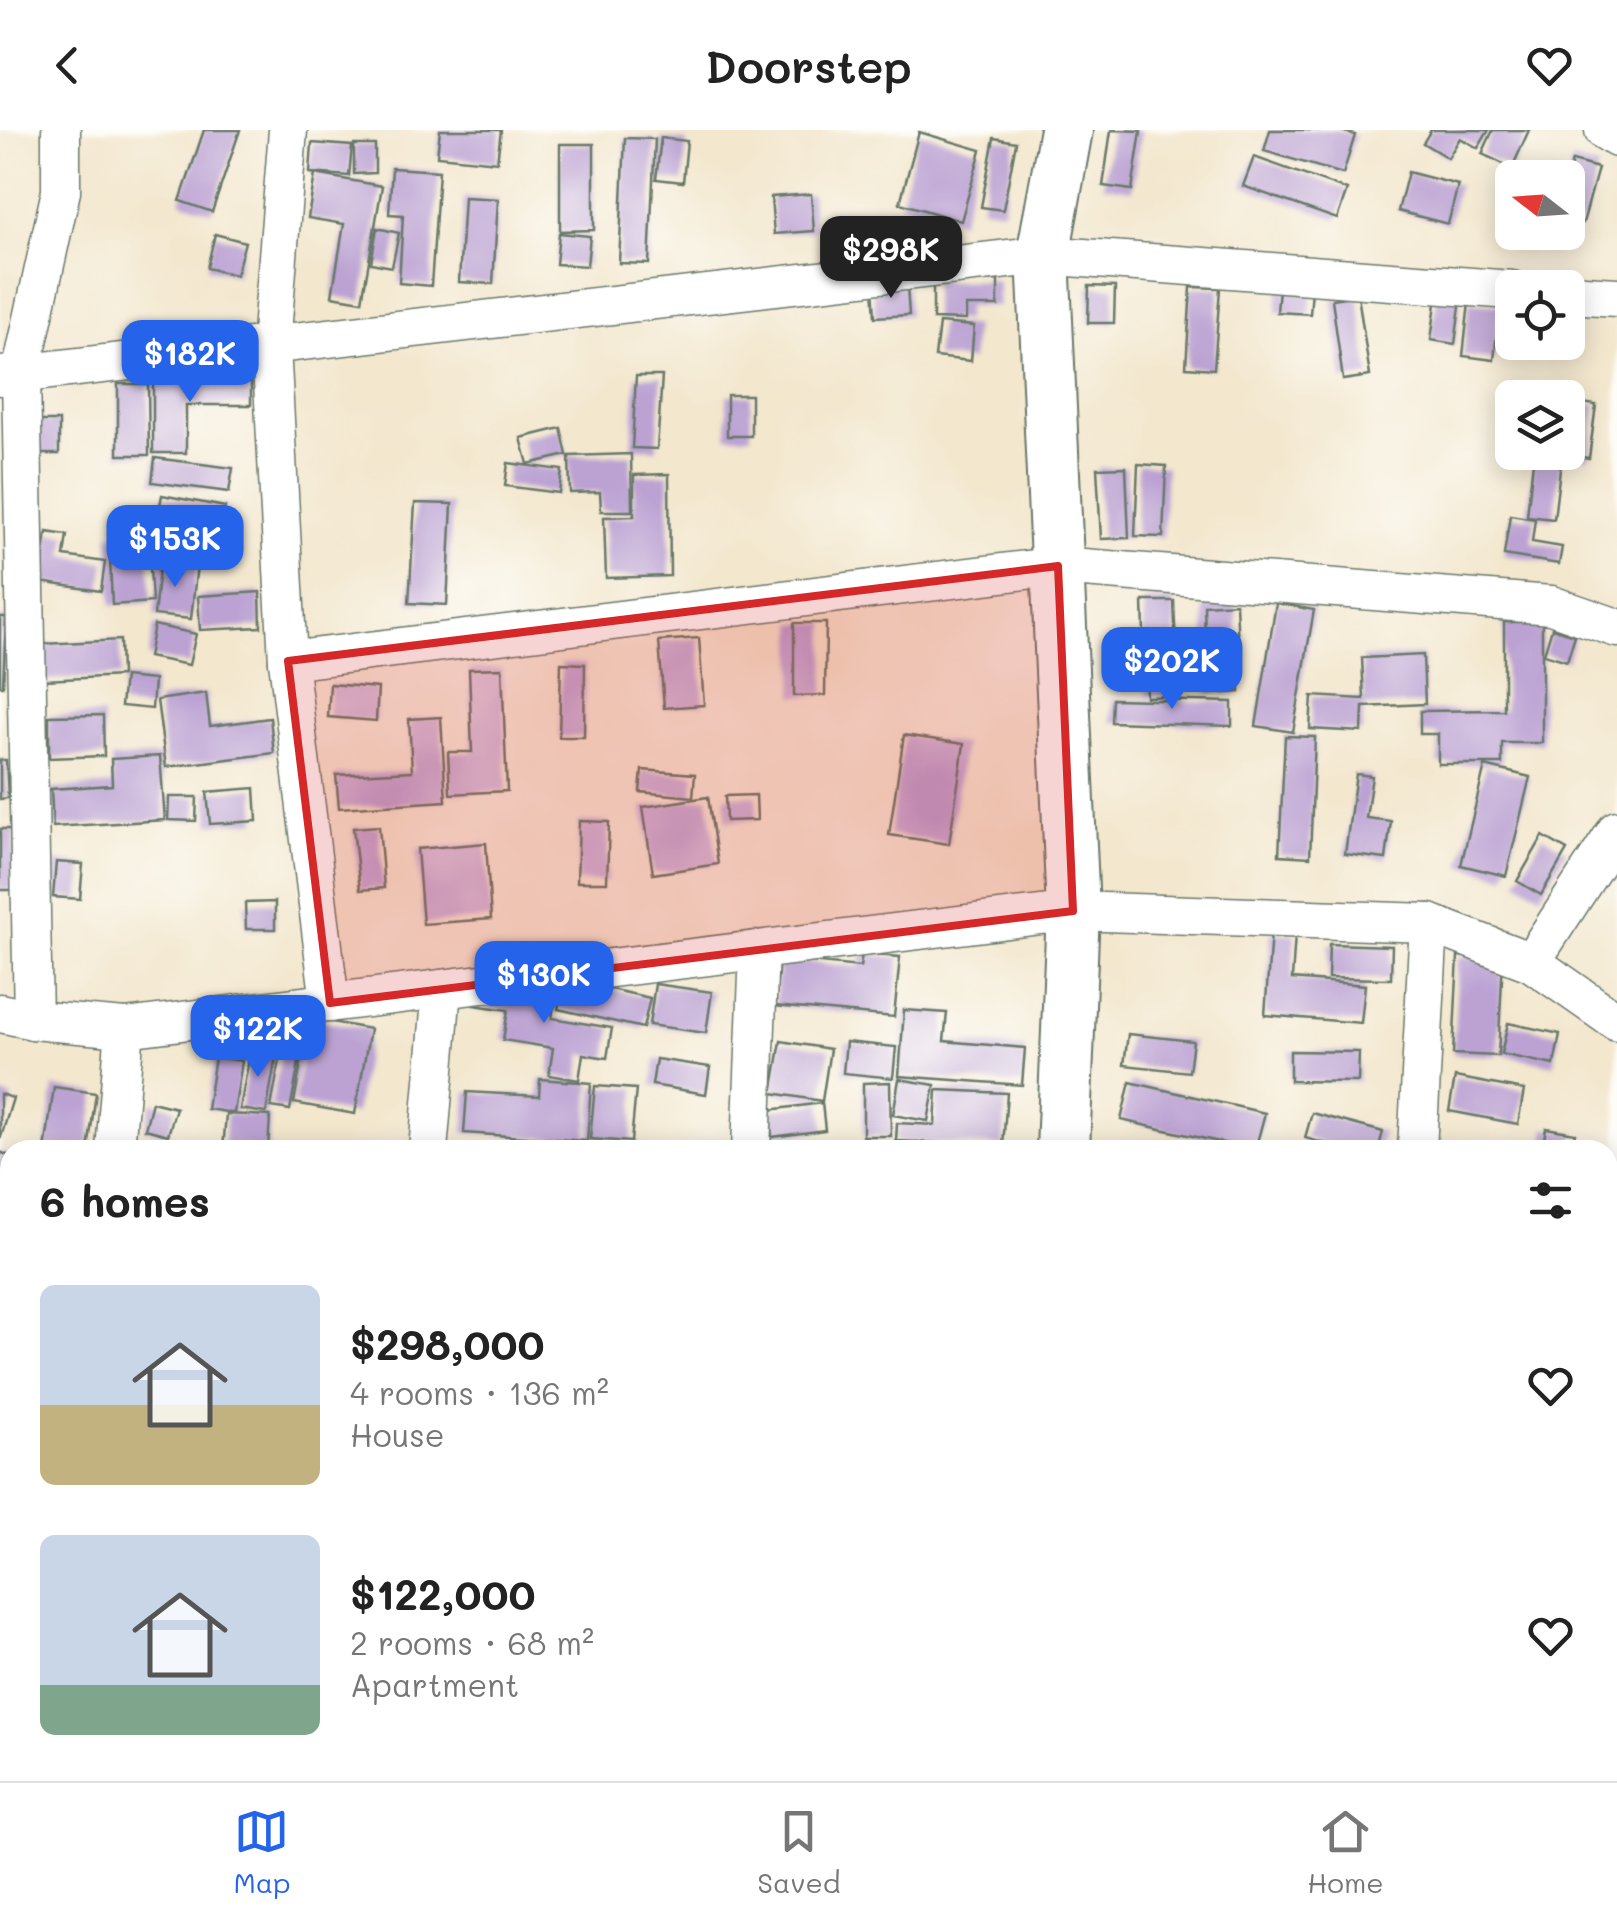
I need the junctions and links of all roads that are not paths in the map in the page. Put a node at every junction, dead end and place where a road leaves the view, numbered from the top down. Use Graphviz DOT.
graph roads {
  1 [pos="60,130"];
  2 [pos="288,130"];
  3 [pos="1066,130"];
  4 [pos="1604,130"];
  5 [pos="1617,138"];
  6 [pos="1043,255"];
  7 [pos="1495,289"];
  8 [pos="1585,295"];
  9 [pos="1617,297"];
  10 [pos="271,346"];
  11 [pos="11,375"];
  12 [pos="1058,566"];
  13 [pos="1617,628"];
  14 [pos="288,661"];
  15 [pos="1617,830"];
  16 [pos="1073,911"];
  17 [pos="1429,923"];
  18 [pos="759,950"];
  19 [pos="1531,962"];
  20 [pos="442,989"];
  21 [pos="330,1003"];
  22 [pos="17,1016"];
  23 [pos="1617,1022"];
  24 [pos="125,1028"];
  25 [pos="116,1140"];
  26 [pos="429,1140"];
  27 [pos="751,1140"];
  28 [pos="1063,1140"];
  29 [pos="1417,1140"];
  1 -- 11 [label="street"];
  2 -- 10 [label="street"];
  3 -- 6 [label="street"];
  4 -- 5 [label="street"];
  6 -- 7 [label="street"];
  6 -- 10 [label="street"];
  6 -- 12 [label="street"];
  8 -- 9 [label="street"];
  10 -- 11 [label="street"];
  10 -- 14 [label="street"];
  11 -- 22 [label="street"];
  12 -- 13 [label="street"];
  12 -- 14 [label="street"];
  12 -- 16 [label="street"];
  14 -- 21 [label="street"];
  15 -- 19 [label="street"];
  16 -- 17 [label="street"];
  16 -- 18 [label="street"];
  16 -- 28 [label="street"];
  17 -- 19 [label="street"];
  17 -- 29 [label="street"];
  18 -- 20 [label="street"];
  18 -- 27 [label="street"];
  19 -- 23 [label="street"];
  20 -- 21 [label="street"];
  20 -- 26 [label="street"];
  21 -- 24 [label="street"];
  22 -- 24 [label="street"];
  24 -- 25 [label="street"];
}
